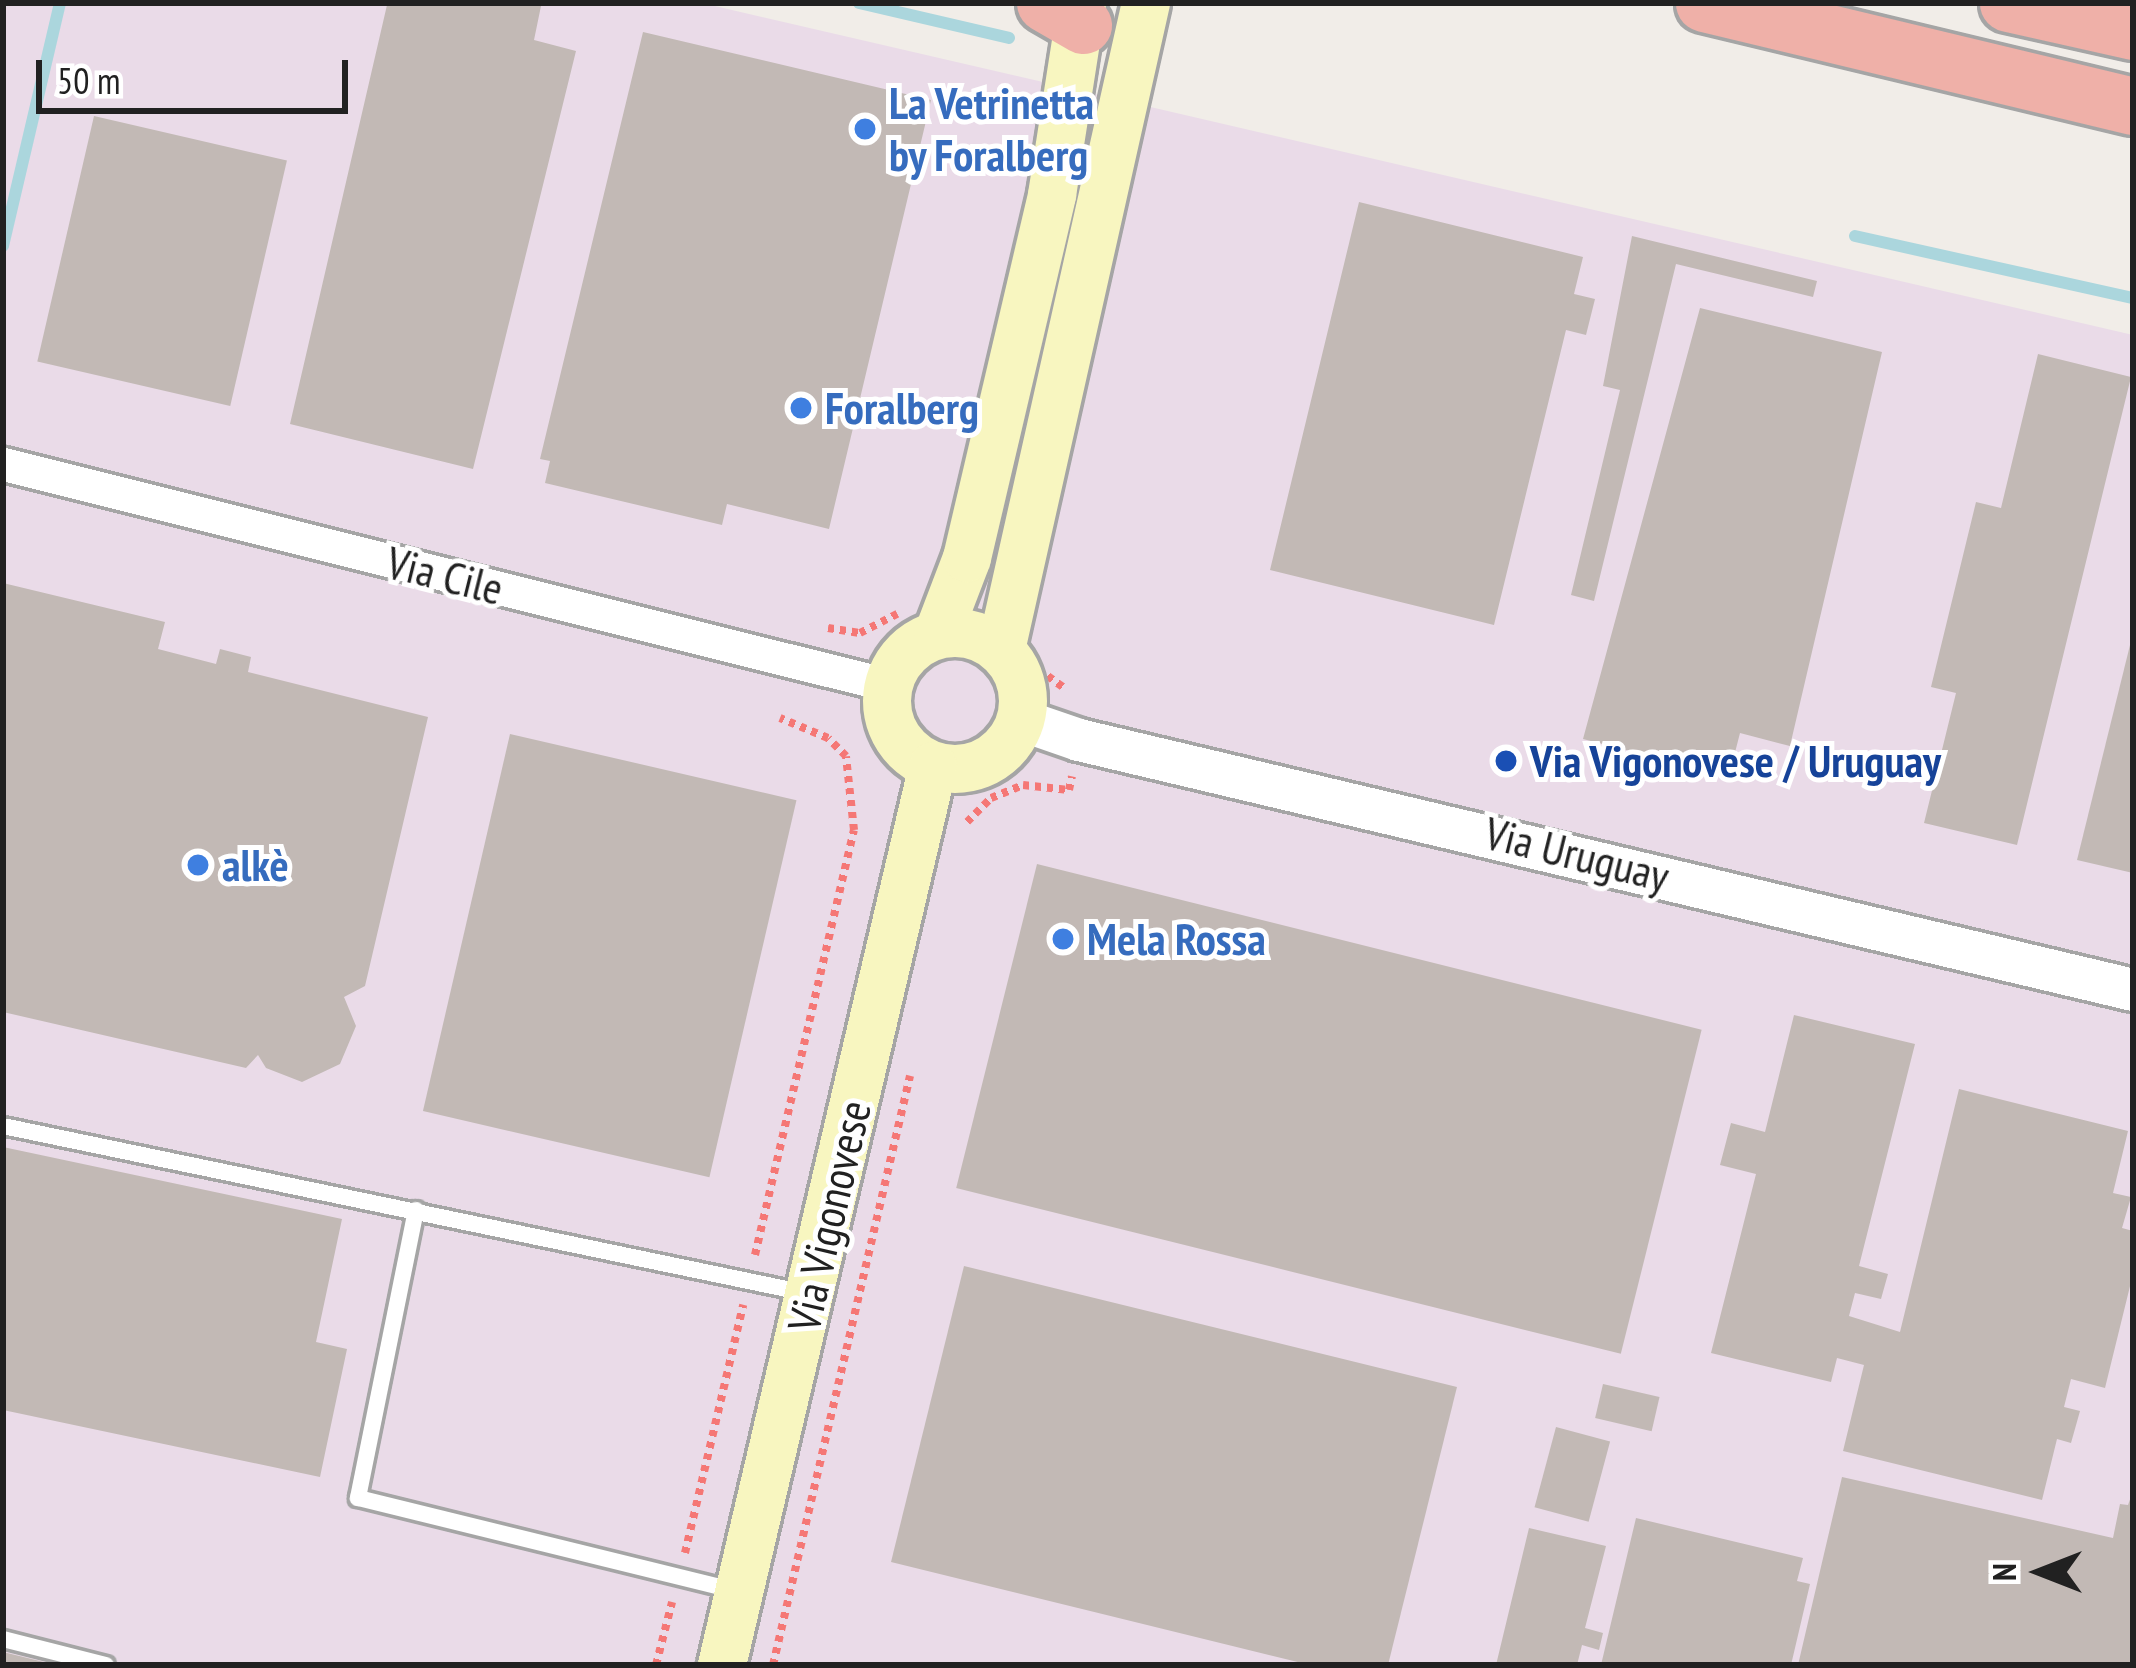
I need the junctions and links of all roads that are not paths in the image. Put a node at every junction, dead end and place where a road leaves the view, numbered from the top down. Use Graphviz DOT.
graph roads {
  1 [pos="1704,3"];
  2 [pos="2008,3"];
  3 [pos="1144,6"];
  4 [pos="1070,10"];
  5 [pos="2133,31"];
  6 [pos="2133,106"];
  7 [pos="3,464"];
  8 [pos="923,618"];
  9 [pos="1001,650"];
  10 [pos="888,685"];
  11 [pos="1021,720"];
  12 [pos="934,766"];
  13 [pos="2133,989"];
  14 [pos="3,1126"];
  15 [pos="416,1210"];
  16 [pos="812,1295"];
  17 [pos="740,1592"];
  18 [pos="3,1639"];
  19 [pos="106,1665"];
  20 [pos="722,1665"];
  1 -- 6 [label="highway"];
  2 -- 5 [label="highway"];
  3 -- 4 [label="main road"];
  3 -- 9 [label="main road"];
  4 -- 8 [label="main road"];
  7 -- 10 [label="street, Via Cile"];
  8 -- 9 [label="main road"];
  8 -- 10 [label="main road"];
  9 -- 11 [label="main road"];
  10 -- 12 [label="main road"];
  11 -- 12 [label="main road"];
  11 -- 13 [label="street, Via Uruguay"];
  12 -- 16 [label="main road, Via Vigonovese"];
  14 -- 15 [label="lane"];
  15 -- 16 [label="lane"];
  15 -- 17 [label="lane"];
  16 -- 17 [label="main road, Via Vigonovese"];
  17 -- 20 [label="main road, Via Vigonovese"];
  18 -- 19 [label="lane"];
}
